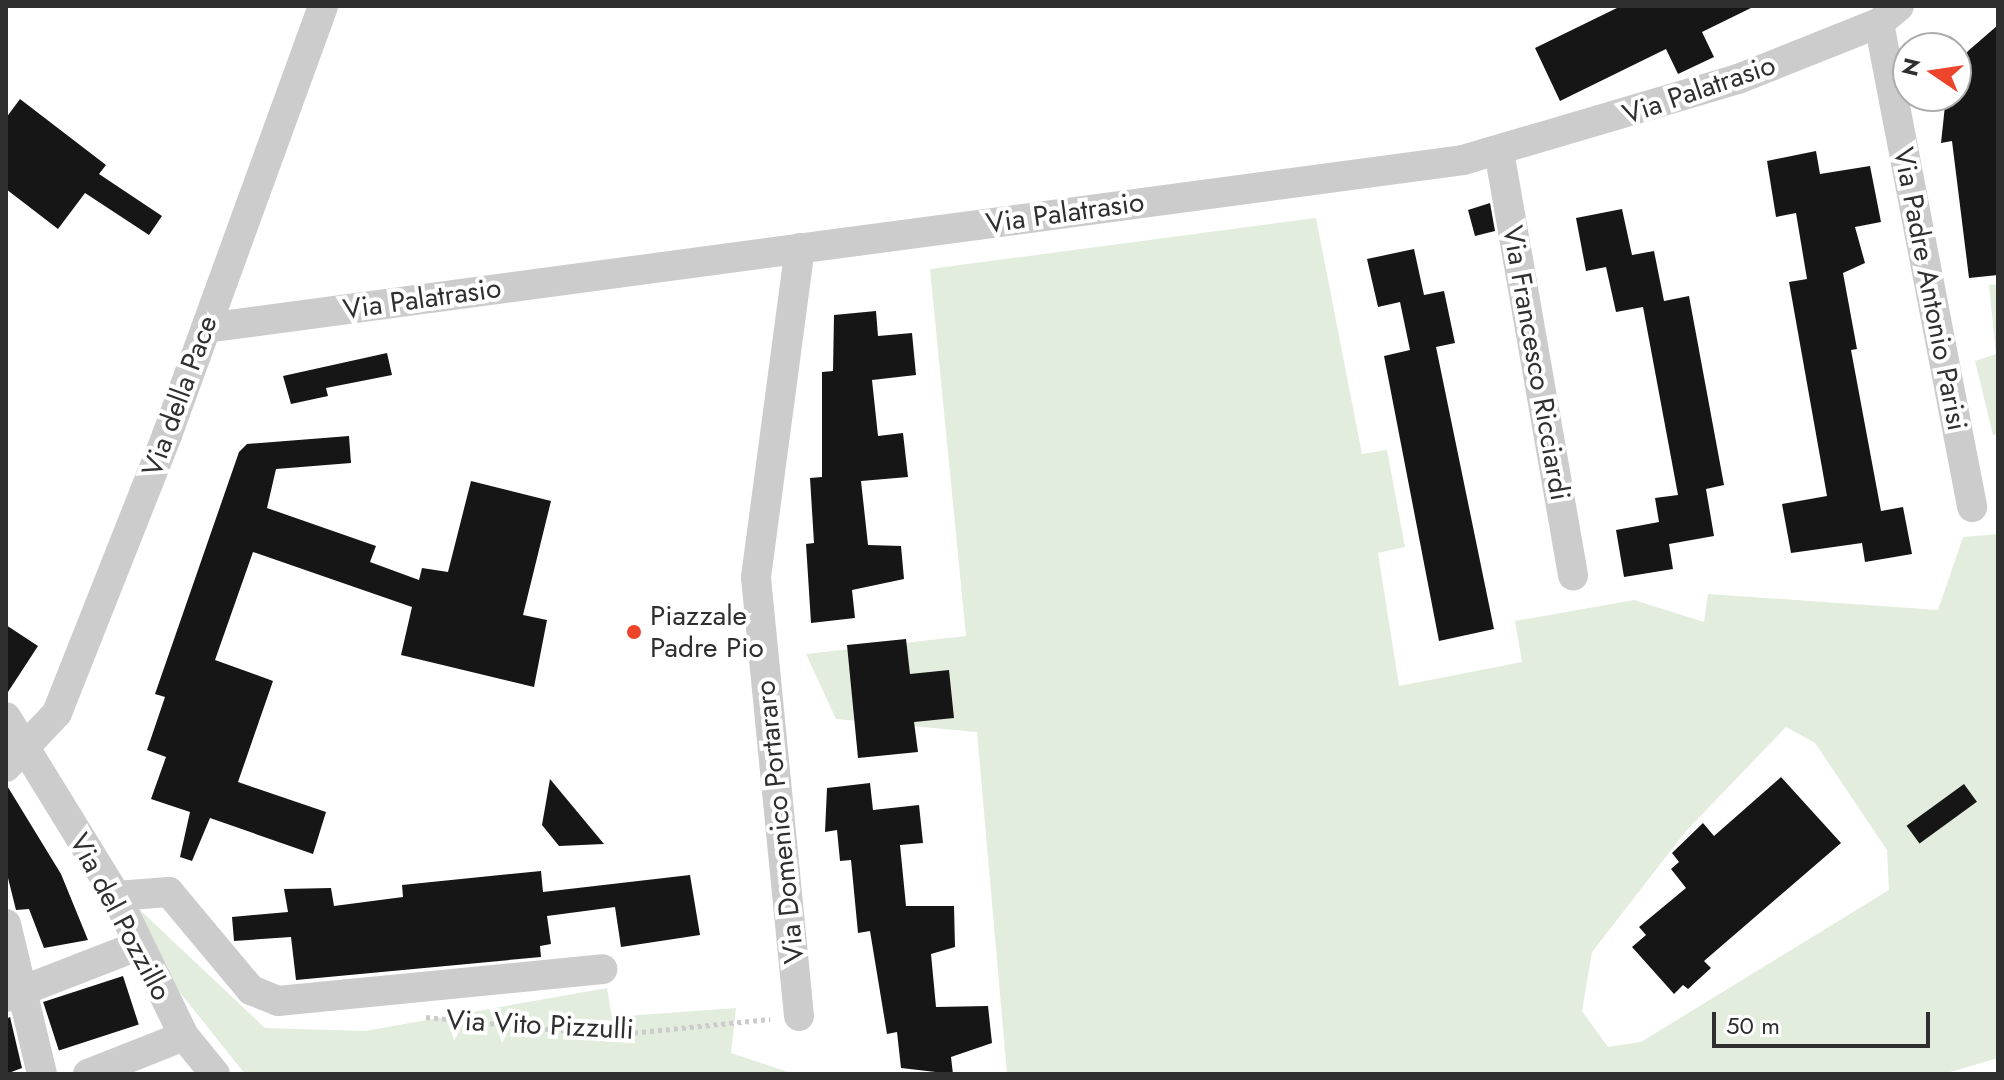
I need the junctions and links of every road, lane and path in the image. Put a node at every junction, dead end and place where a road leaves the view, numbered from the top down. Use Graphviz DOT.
graph roads {
  1 [pos="323,6"];
  2 [pos="1889,14"];
  3 [pos="1499,151"];
  4 [pos="800,248"];
  5 [pos="206,328"];
  6 [pos="1972,507"];
  7 [pos="1573,576"];
  8 [pos="6,717"];
  9 [pos="6,767"];
  10 [pos="116,896"];
  11 [pos="6,924"];
  12 [pos="135,947"];
  13 [pos="602,969"];
  14 [pos="14,994"];
  15 [pos="407,1013"];
  16 [pos="799,1016"];
  17 [pos="184,1036"];
  18 [pos="42,1074"];
  19 [pos="88,1074"];
  20 [pos="215,1074"];
  1 -- 5 [label="street, Via della Pace"];
  2 -- 3 [label="street, Via Palatrasio"];
  2 -- 6 [label="street, Via Padre Antonio Parisi"];
  3 -- 4 [label="street, Via Palatrasio"];
  3 -- 7 [label="street, Via Francesco Ricciardi"];
  4 -- 5 [label="street, Via Palatrasio"];
  4 -- 16 [label="street, Via Domenico Portararo"];
  5 -- 9 [label="street, Via della Pace, bridge"];
  8 -- 10 [label="street, Via del Pozzillo"];
  10 -- 12 [label="street, Via del Pozzillo"];
  10 -- 13 [label="street, Via Vito Pizzulli"];
  11 -- 14 [label="street"];
  12 -- 14 [label="street"];
  12 -- 17 [label="street, Via del Pozzillo"];
  14 -- 18 [label="street"];
  15 -- 16 [label="path, Via Vito Pizzulli"];
  17 -- 19 [label="street"];
  17 -- 20 [label="street, Via del Pozzillo"];
}
